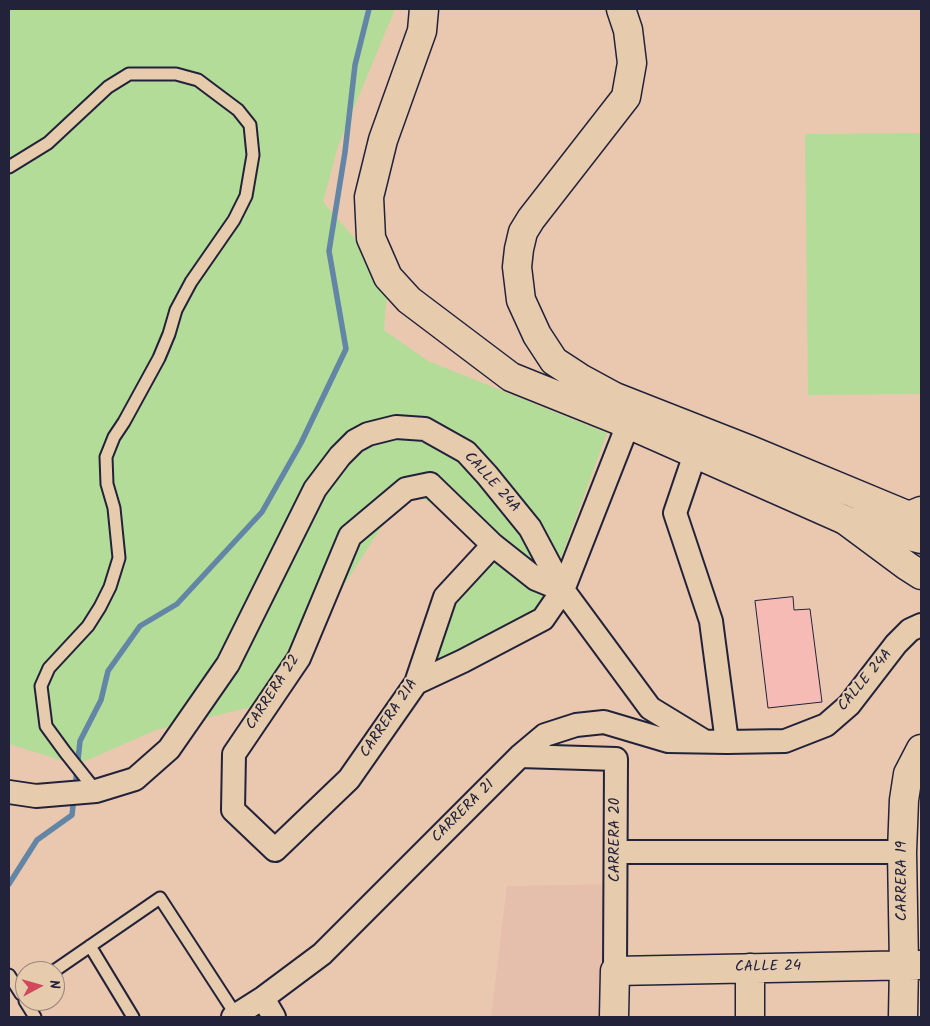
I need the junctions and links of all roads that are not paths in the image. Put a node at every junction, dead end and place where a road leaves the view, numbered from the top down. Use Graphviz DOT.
graph roads {
  1 [pos="424,9"];
  2 [pos="621,9"];
  3 [pos="9,167"];
  4 [pos="632,414"];
  5 [pos="750,450"];
  6 [pos="695,454"];
  7 [pos="845,520"];
  8 [pos="918,522"];
  9 [pos="493,545"];
  10 [pos="921,575"];
  11 [pos="563,590"];
  12 [pos="921,625"];
  13 [pos="416,682"];
  14 [pos="704,741"];
  15 [pos="727,742"];
  16 [pos="921,749"];
  17 [pos="520,756"];
  18 [pos="96,791"];
  19 [pos="9,792"];
  20 [pos="275,850"];
  21 [pos="616,852"];
  22 [pos="902,852"];
  23 [pos="90,946"];
  24 [pos="65,963"];
  25 [pos="913,965"];
  26 [pos="750,968"];
  27 [pos="615,971"];
  28 [pos="263,998"];
  29 [pos="234,1016"];
  30 [pos="133,1017"];
  31 [pos="274,1017"];
  32 [pos="614,1017"];
  33 [pos="750,1017"];
  34 [pos="903,1017"];
  1 -- 4 [label="main road"];
  2 -- 4 [label="main road"];
  3 -- 18 [label="lane"];
  4 -- 5 [label="main road"];
  4 -- 6 [label="main road"];
  4 -- 11 [label="street"];
  5 -- 6 [label="street"];
  5 -- 8 [label="main road"];
  6 -- 7 [label="main road"];
  6 -- 15 [label="street"];
  7 -- 8 [label="main road"];
  7 -- 10 [label="main road"];
  9 -- 11 [label="street"];
  9 -- 13 [label="street, CARRERA 21A"];
  9 -- 20 [label="street, CARRERA 22"];
  11 -- 13 [label="street"];
  11 -- 14 [label="street, CALLE 24A"];
  11 -- 18 [label="street, CALLE 24A"];
  12 -- 15 [label="street, CALLE 24A"];
  13 -- 20 [label="street, CARRERA 21A"];
  14 -- 15 [label="street, CALLE 24A"];
  14 -- 17 [label="street, CARRERA 21"];
  16 -- 22 [label="main road, CARRERA 19"];
  17 -- 21 [label="street, CARRERA 20"];
  17 -- 28 [label="street, CARRERA 21"];
  18 -- 19 [label="street, CALLE 24A"];
  21 -- 22 [label="street"];
  21 -- 27 [label="street, CARRERA 20"];
  22 -- 25 [label="main road, CARRERA 19"];
  23 -- 24 [label="lane"];
  23 -- 29 [label="lane"];
  23 -- 30 [label="lane"];
  25 -- 26 [label="main road, CALLE 24"];
  25 -- 34 [label="main road, CARRERA 19"];
  26 -- 27 [label="main road, CALLE 24"];
  26 -- 33 [label="main road"];
  27 -- 32 [label="main road, CARRERA 20"];
  28 -- 29 [label="street, CARRERA 21"];
  28 -- 31 [label="street"];
}
